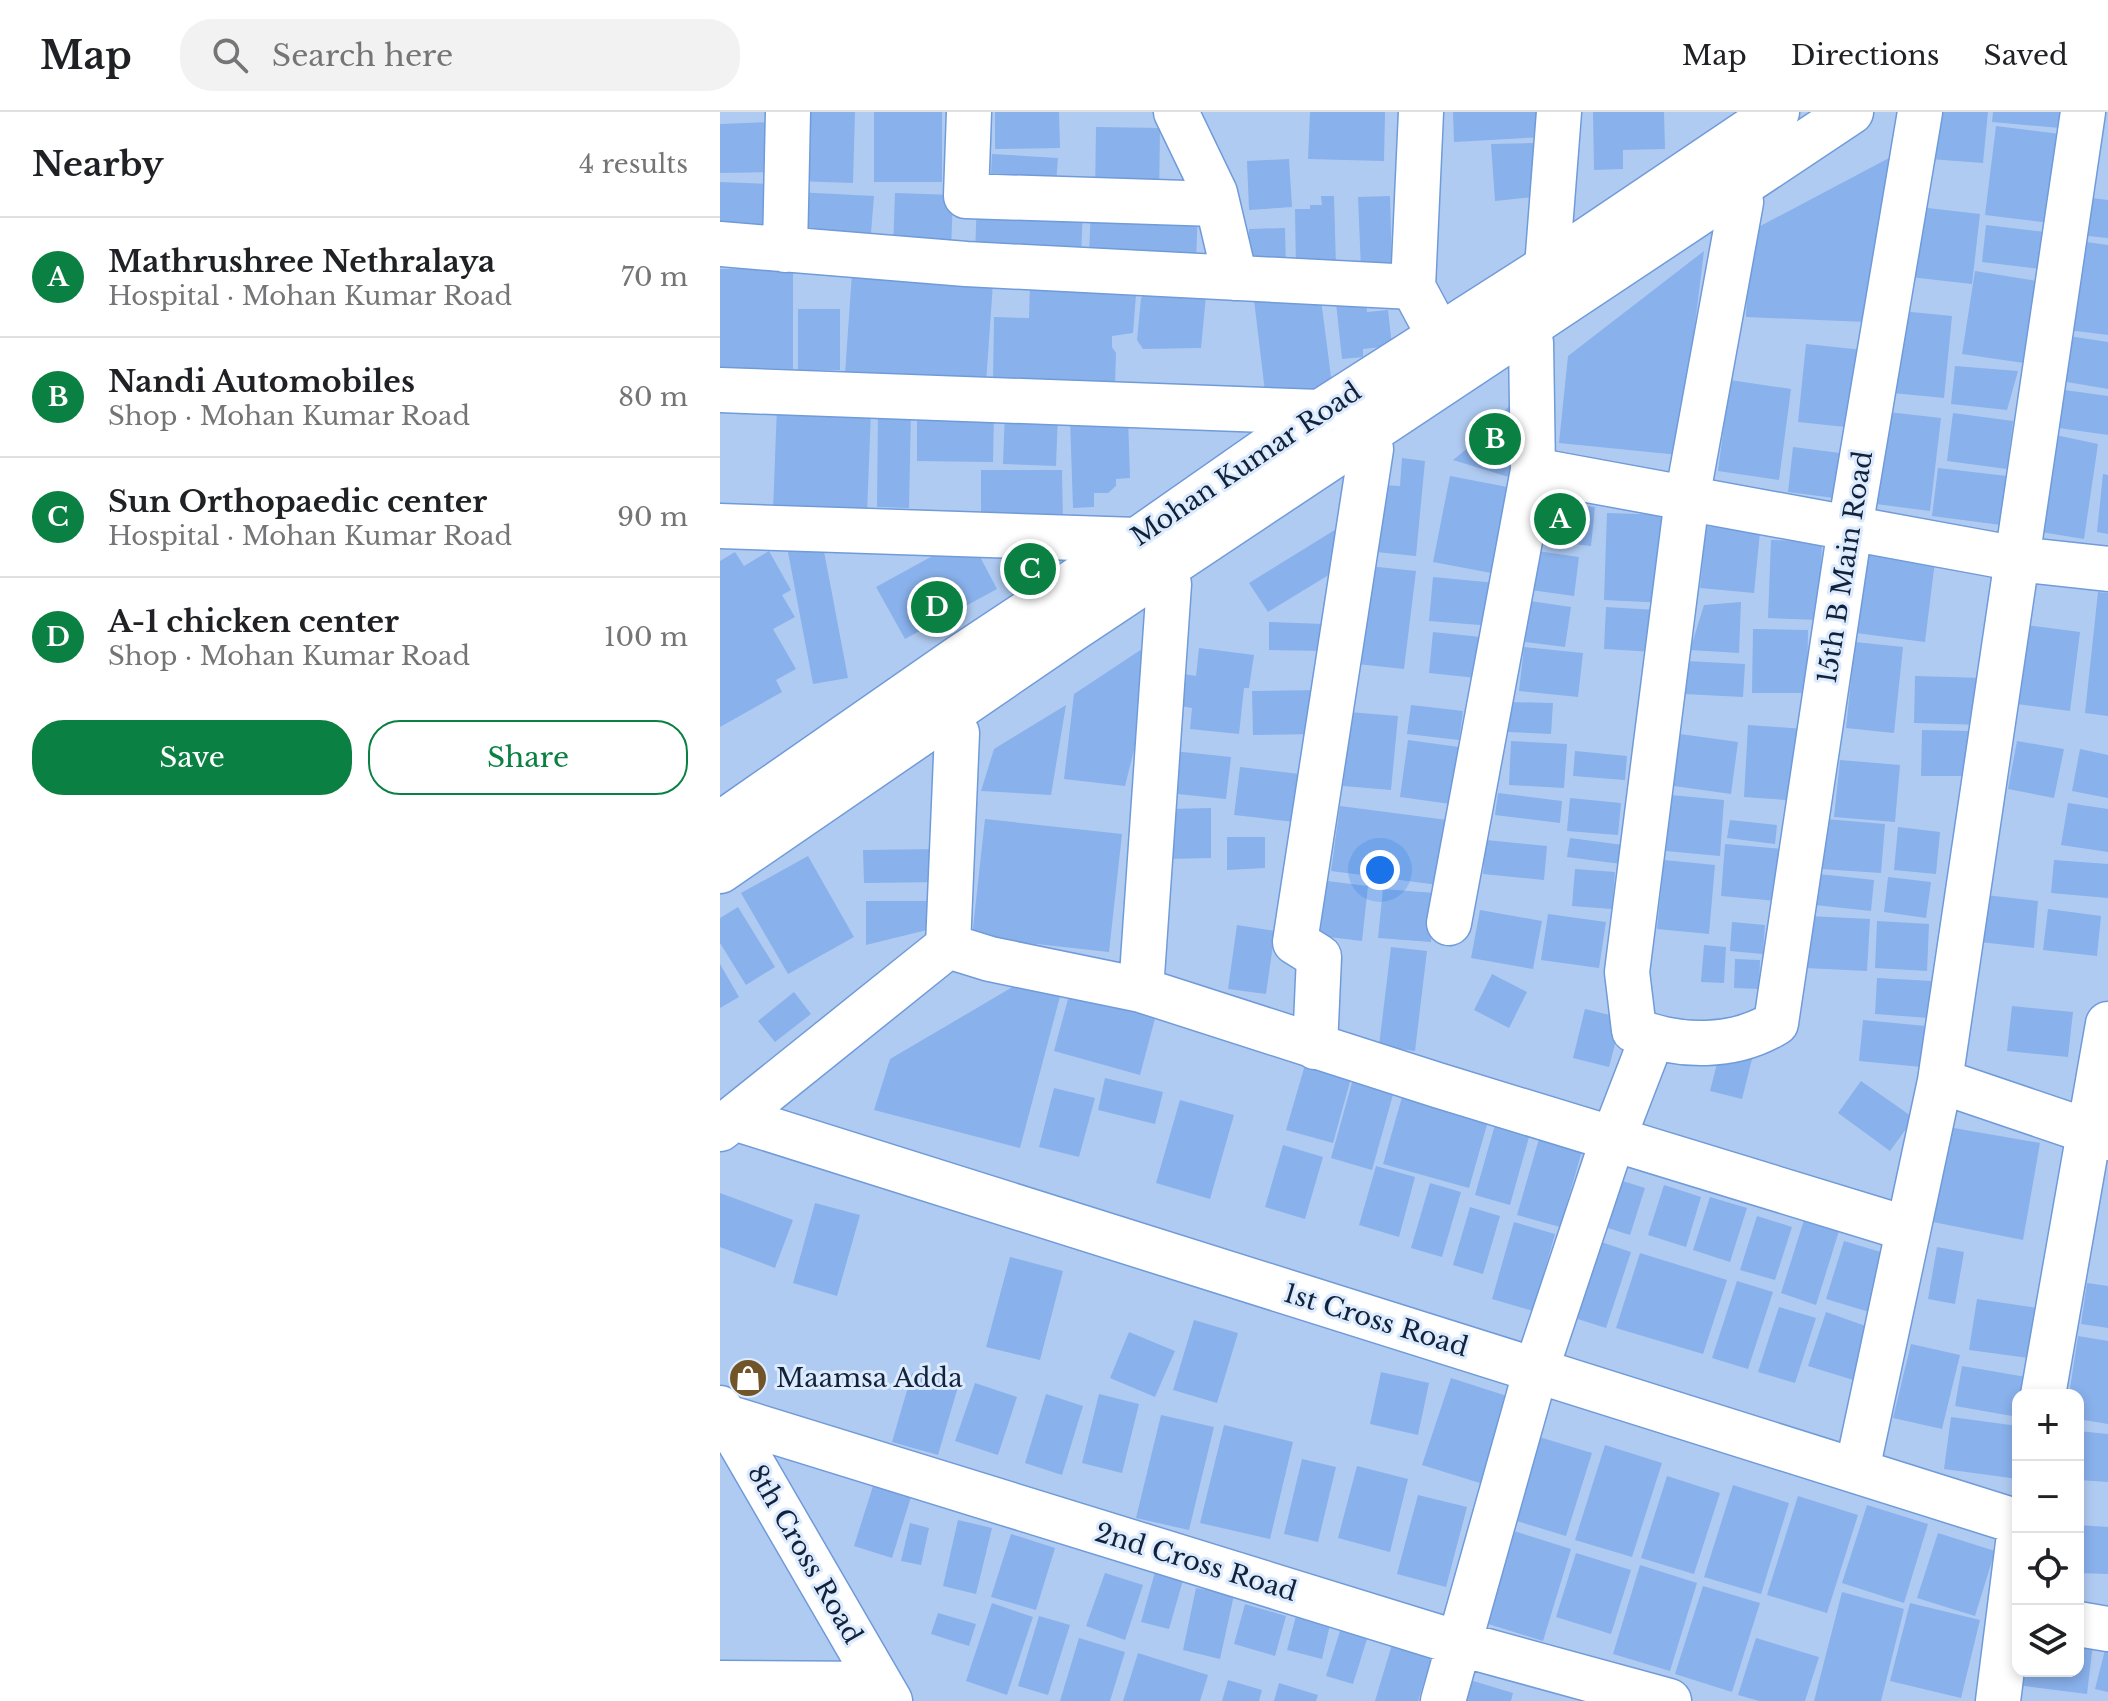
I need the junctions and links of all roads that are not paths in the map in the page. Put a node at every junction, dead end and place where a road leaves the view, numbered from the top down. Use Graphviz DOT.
graph roads {
  1 [pos="788,112"];
  2 [pos="969,112"];
  3 [pos="1176,112"];
  4 [pos="1421,112"];
  5 [pos="1559,112"];
  6 [pos="1851,112"];
  7 [pos="1875,112"];
  8 [pos="1920,112"];
  9 [pos="2083,112"];
  10 [pos="1761,118"];
  11 [pos="1741,202"];
  12 [pos="1217,204"];
  13 [pos="720,244"];
  14 [pos="785,250"];
  15 [pos="1547,267"];
  16 [pos="1235,278"];
  17 [pos="1413,287"];
  18 [pos="1519,322"];
  19 [pos="1455,364"];
  20 [pos="720,390"];
  21 [pos="1320,412"];
  22 [pos="1371,449"];
  23 [pos="1533,470"];
  24 [pos="1687,499"];
  25 [pos="720,526"];
  26 [pos="1850,528"];
  27 [pos="1137,540"];
  28 [pos="2018,559"];
  29 [pos="2108,569"];
  30 [pos="1169,584"];
  31 [pos="957,733"];
  32 [pos="731,809"];
  33 [pos="720,871"];
  34 [pos="720,894"];
  35 [pos="1449,923"];
  36 [pos="948,946"];
  37 [pos="1141,990"];
  38 [pos="2108,1024"];
  39 [pos="1652,1038"];
  40 [pos="1315,1047"];
  41 [pos="1940,1081"];
  42 [pos="727,1123"];
  43 [pos="2099,1135"];
  44 [pos="1613,1139"];
  45 [pos="1908,1229"];
  46 [pos="1536,1370"];
  47 [pos="2044,1389"];
  48 [pos="722,1413"];
  49 [pos="1857,1470"];
  50 [pos="2012,1520"];
  51 [pos="2012,1625"];
  52 [pos="2084,1625"];
  53 [pos="2108,1629"];
  54 [pos="1461,1644"];
  55 [pos="720,1683"];
  56 [pos="891,1696"];
  57 [pos="1443,1701"];
  58 [pos="1669,1701"];
  59 [pos="1998,1701"];
  1 -- 14 [label="street"];
  2 -- 12 [label="street"];
  3 -- 12 [label="street"];
  4 -- 17 [label="street"];
  5 -- 15 [label="street"];
  6 -- 18 [label="street"];
  7 -- 11 [label="street"];
  8 -- 26 [label="street, 15th B Main Road"];
  9 -- 28 [label="street"];
  10 -- 15 [label="street, Mohan Kumar Road"];
  11 -- 18 [label="street"];
  11 -- 24 [label="street"];
  12 -- 16 [label="street"];
  13 -- 14 [label="street"];
  14 -- 16 [label="street"];
  15 -- 18 [label="street, Mohan Kumar Road"];
  16 -- 17 [label="street"];
  17 -- 19 [label="street"];
  18 -- 19 [label="street, Mohan Kumar Road"];
  18 -- 19 [label="street"];
  18 -- 23 [label="street"];
  19 -- 21 [label="street, Mohan Kumar Road"];
  19 -- 22 [label="street"];
  19 -- 33 [label="street"];
  20 -- 21 [label="street"];
  21 -- 27 [label="street, Mohan Kumar Road"];
  22 -- 30 [label="street"];
  22 -- 40 [label="street"];
  23 -- 24 [label="street"];
  23 -- 35 [label="street"];
  24 -- 26 [label="street"];
  24 -- 39 [label="street"];
  25 -- 27 [label="street"];
  26 -- 28 [label="street"];
  26 -- 39 [label="street, 15th B Main Road"];
  27 -- 32 [label="street, Mohan Kumar Road"];
  28 -- 29 [label="street"];
  28 -- 41 [label="street"];
  30 -- 31 [label="street"];
  30 -- 37 [label="street"];
  31 -- 34 [label="street"];
  31 -- 36 [label="street"];
  36 -- 37 [label="street"];
  36 -- 42 [label="street"];
  37 -- 40 [label="street"];
  38 -- 43 [label="street"];
  39 -- 44 [label="street"];
  40 -- 44 [label="street"];
  41 -- 43 [label="street"];
  41 -- 45 [label="street"];
  42 -- 46 [label="street, 1st Cross Road"];
  43 -- 47 [label="street"];
  44 -- 45 [label="street"];
  44 -- 46 [label="street"];
  45 -- 49 [label="street"];
  46 -- 49 [label="street, 1st Cross Road"];
  46 -- 54 [label="street"];
  48 -- 54 [label="street, 2nd Cross Road"];
  48 -- 56 [label="street, 8th Cross Road"];
  49 -- 50 [label="street, 1st Cross Road"];
  51 -- 59 [label="street"];
  52 -- 53 [label="street"];
  54 -- 57 [label="street"];
  54 -- 58 [label="street, 2nd Cross Road"];
  55 -- 56 [label="street"];
}
